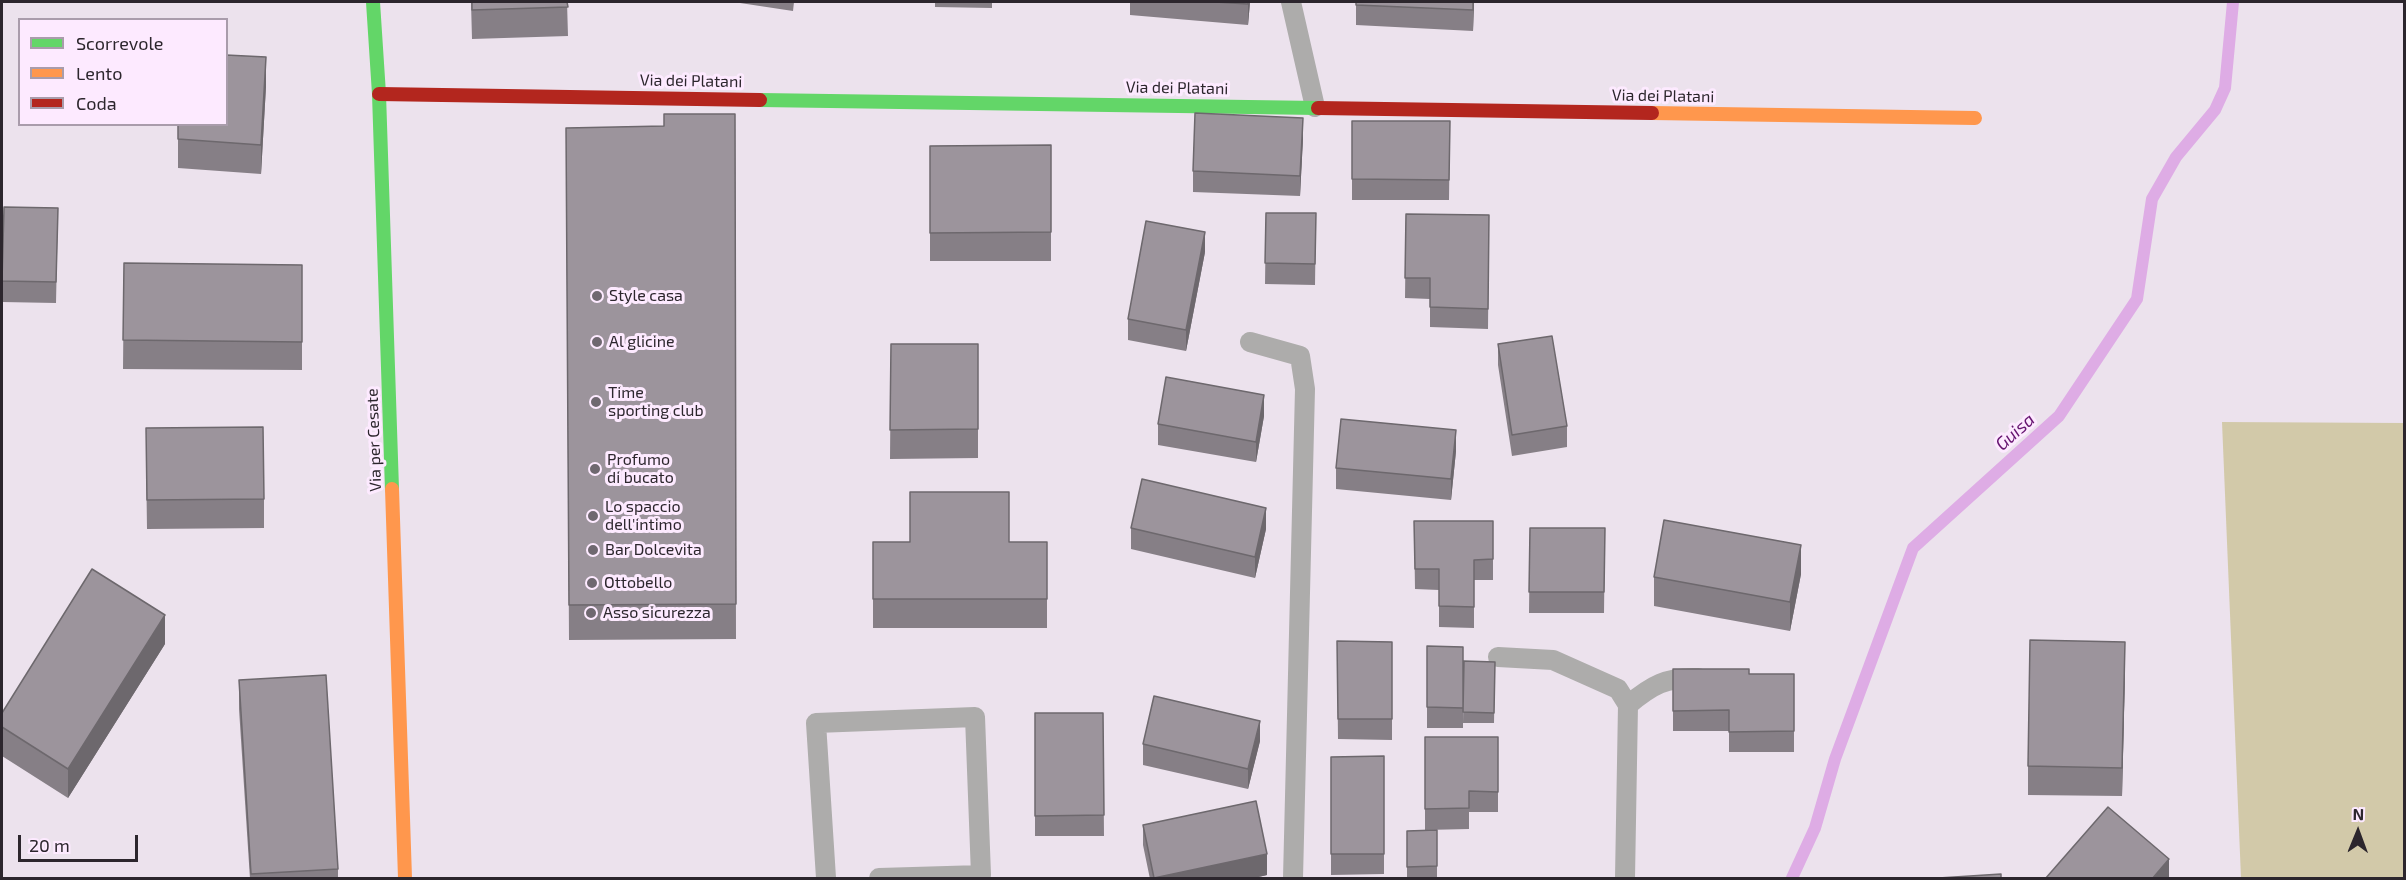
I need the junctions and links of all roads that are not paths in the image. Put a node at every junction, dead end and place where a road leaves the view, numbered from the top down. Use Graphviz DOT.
graph roads {
  1 [pos="373,2"];
  2 [pos="1291,2"];
  3 [pos="379,94"];
  4 [pos="1315,107"];
  5 [pos="1975,118"];
  6 [pos="1250,342"];
  7 [pos="1498,657"];
  8 [pos="1720,680"];
  9 [pos="1628,705"];
  10 [pos="405,879"];
  11 [pos="826,879"];
  12 [pos="879,879"];
  13 [pos="1293,879"];
  14 [pos="1625,879"];
  1 -- 3 [label="street, Via per Cesate"];
  2 -- 4 [label="lane"];
  3 -- 4 [label="street, Via dei Platani"];
  3 -- 10 [label="street, Via per Cesate"];
  4 -- 5 [label="street, Via dei Platani"];
  6 -- 13 [label="lane"];
  7 -- 9 [label="lane"];
  8 -- 9 [label="lane"];
  9 -- 14 [label="lane"];
  11 -- 12 [label="lane"];
}
